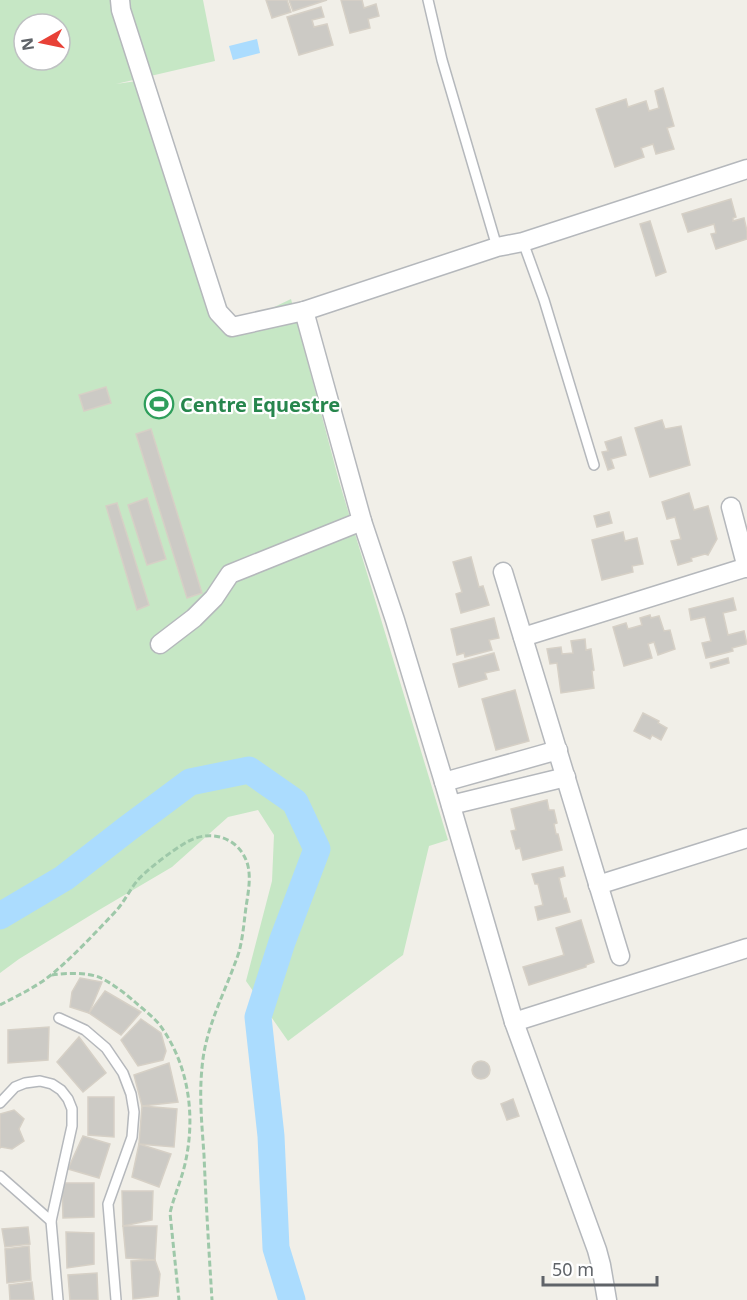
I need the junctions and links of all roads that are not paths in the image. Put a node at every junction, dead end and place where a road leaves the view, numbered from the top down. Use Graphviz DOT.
graph roads {
  1 [pos="120,0"];
  2 [pos="428,0"];
  3 [pos="747,169"];
  4 [pos="523,242"];
  5 [pos="497,247"];
  6 [pos="304,311"];
  7 [pos="594,465"];
  8 [pos="731,507"];
  9 [pos="362,520"];
  10 [pos="747,568"];
  11 [pos="503,572"];
  12 [pos="523,638"];
  13 [pos="160,644"];
  14 [pos="558,750"];
  15 [pos="566,777"];
  16 [pos="444,782"];
  17 [pos="451,805"];
  18 [pos="747,838"];
  19 [pos="598,885"];
  20 [pos="747,948"];
  21 [pos="620,956"];
  22 [pos="59,1018"];
  23 [pos="514,1022"];
  24 [pos="0,1102"];
  25 [pos="0,1176"];
  26 [pos="51,1221"];
  27 [pos="58,1300"];
  28 [pos="116,1300"];
  29 [pos="607,1300"];
  1 -- 6 [label="street"];
  2 -- 5 [label="lane"];
  3 -- 4 [label="street"];
  4 -- 5 [label="street"];
  4 -- 7 [label="lane"];
  5 -- 6 [label="street"];
  6 -- 9 [label="street"];
  8 -- 10 [label="street"];
  9 -- 13 [label="street"];
  9 -- 16 [label="street"];
  10 -- 12 [label="street"];
  11 -- 12 [label="street"];
  12 -- 14 [label="street"];
  14 -- 15 [label="street"];
  14 -- 16 [label="street"];
  15 -- 17 [label="street"];
  15 -- 19 [label="street"];
  16 -- 17 [label="street"];
  17 -- 23 [label="street"];
  18 -- 19 [label="street"];
  19 -- 21 [label="street"];
  20 -- 23 [label="street"];
  22 -- 28 [label="lane"];
  23 -- 29 [label="street"];
  24 -- 26 [label="lane"];
  25 -- 26 [label="lane"];
  26 -- 27 [label="lane"];
}
